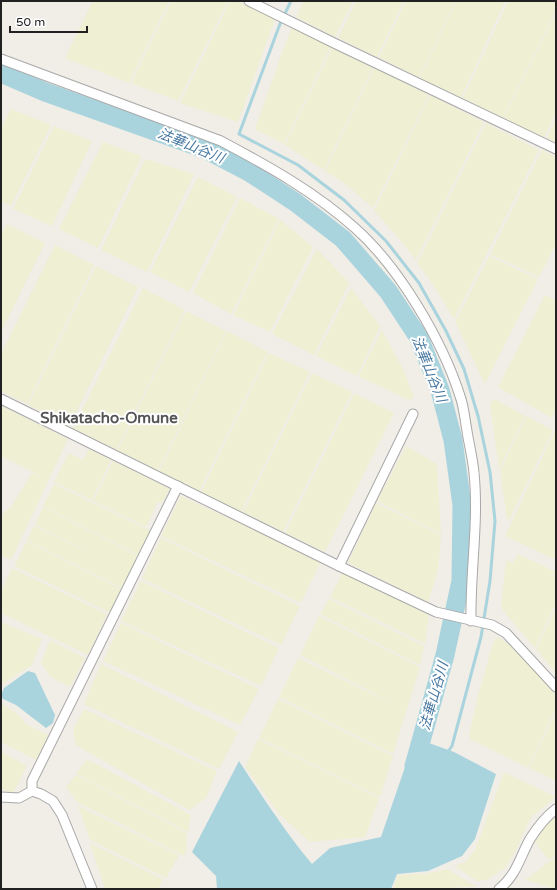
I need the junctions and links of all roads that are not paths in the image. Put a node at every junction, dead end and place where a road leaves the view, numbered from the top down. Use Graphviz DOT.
graph roads {
  1 [pos="249,1"];
  2 [pos="1,59"];
  3 [pos="556,149"];
  4 [pos="1,400"];
  5 [pos="413,414"];
  6 [pos="178,486"];
  7 [pos="339,566"];
  8 [pos="475,622"];
  9 [pos="556,686"];
  10 [pos="32,791"];
  11 [pos="1,797"];
  12 [pos="556,809"];
  13 [pos="92,889"];
  14 [pos="499,889"];
  1 -- 3 [label="street"];
  2 -- 8 [label="street"];
  4 -- 6 [label="street"];
  5 -- 7 [label="street"];
  6 -- 7 [label="street"];
  6 -- 10 [label="street"];
  7 -- 8 [label="street"];
  8 -- 9 [label="street"];
  10 -- 11 [label="street"];
  10 -- 13 [label="street"];
  12 -- 14 [label="street"];
}
